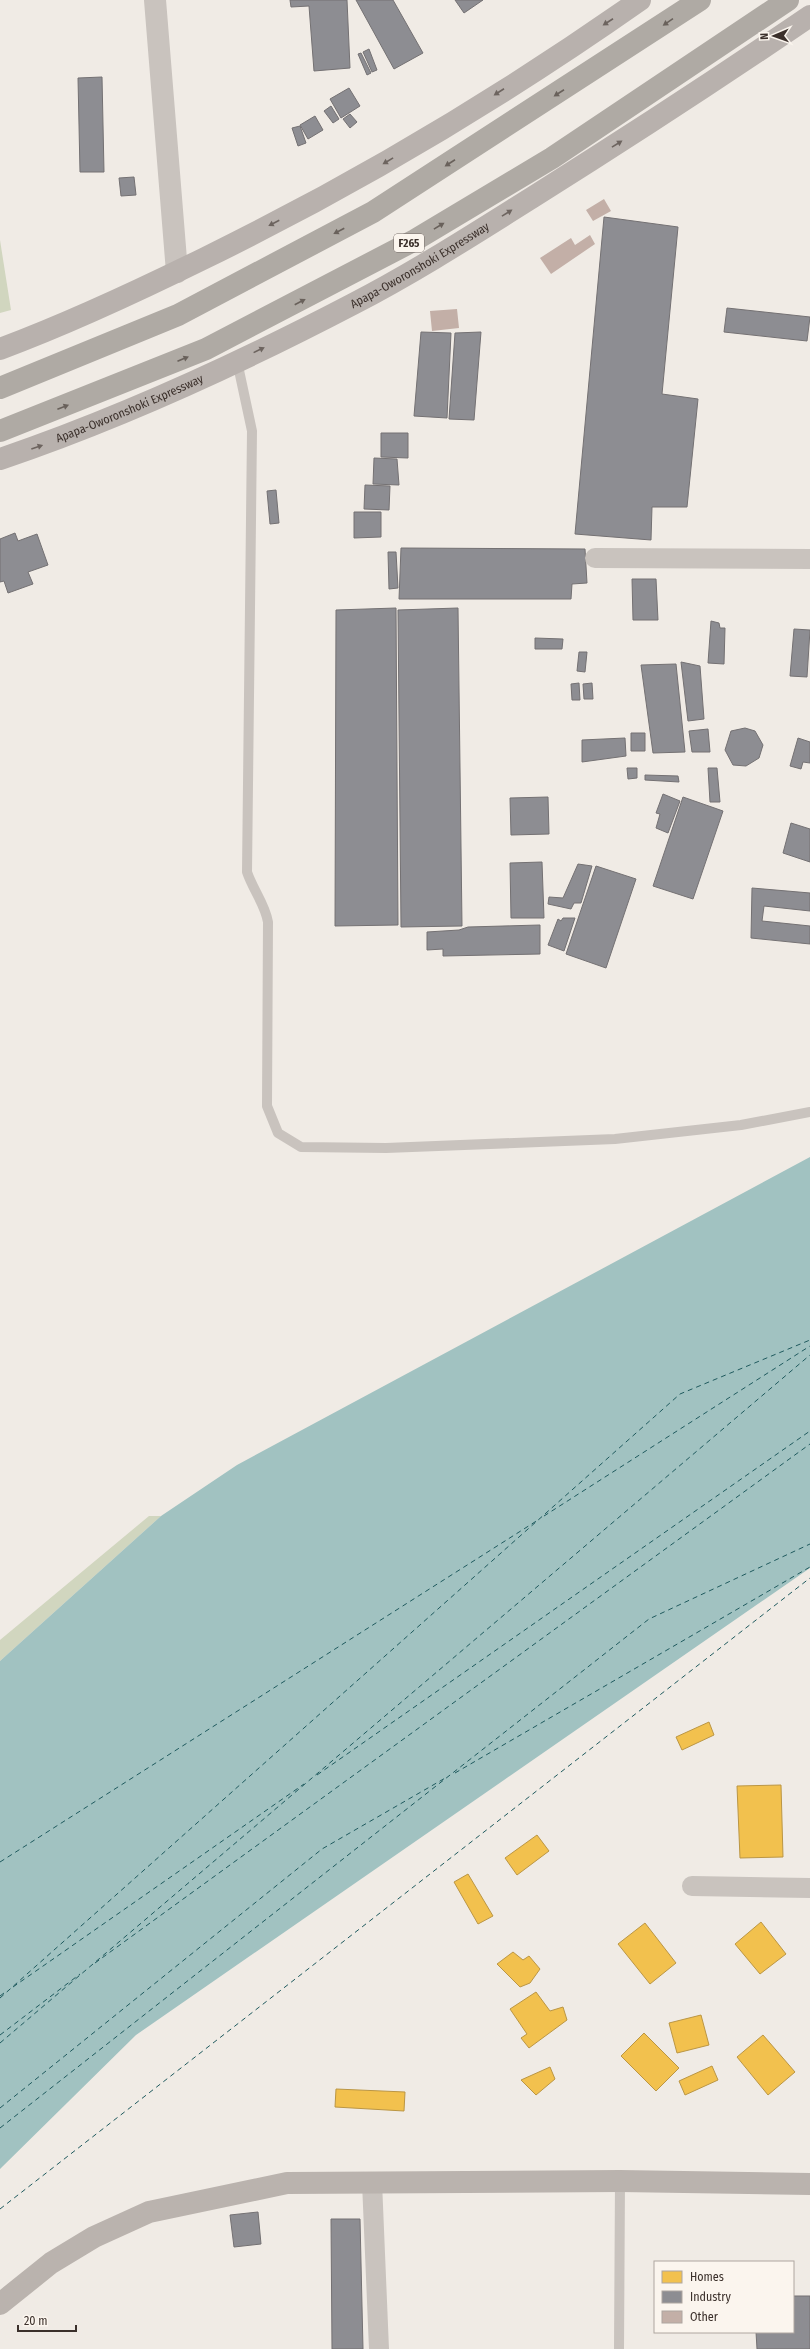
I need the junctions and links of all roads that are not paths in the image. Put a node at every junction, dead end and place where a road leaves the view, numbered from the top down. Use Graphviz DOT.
graph roads {
  1 [pos="155,0"];
  2 [pos="640,0"];
  3 [pos="700,0"];
  4 [pos="788,0"];
  5 [pos="810,16"];
  6 [pos="177,272"];
  7 [pos="0,349"];
  8 [pos="237,361"];
  9 [pos="0,388"];
  10 [pos="0,431"];
  11 [pos="0,460"];
  12 [pos="595,558"];
  13 [pos="810,558"];
  14 [pos="810,1112"];
  15 [pos="692,1886"];
  16 [pos="810,1888"];
  17 [pos="620,2181"];
  18 [pos="372,2182"];
  19 [pos="810,2184"];
  20 [pos="0,2304"];
  21 [pos="379,2349"];
  22 [pos="618,2349"];
  1 -- 6 [label="street"];
  2 -- 6 [label="main road, one-way"];
  3 -- 9 [label="highway, one-way"];
  10 -- 4 [label="highway, Apapa-Oworonshoki Expressway / F265, one-way"];
  8 -- 5 [label="main road, Apapa-Oworonshoki Expressway, one-way"];
  6 -- 7 [label="main road"];
  11 -- 8 [label="main road, Apapa-Oworonshoki Expressway, one-way"];
  8 -- 14 [label="lane"];
  12 -- 13 [label="street"];
  15 -- 16 [label="street"];
  17 -- 18 [label="main road"];
  17 -- 19 [label="main road"];
  17 -- 22 [label="lane"];
  18 -- 20 [label="main road"];
  18 -- 21 [label="street"];
}
